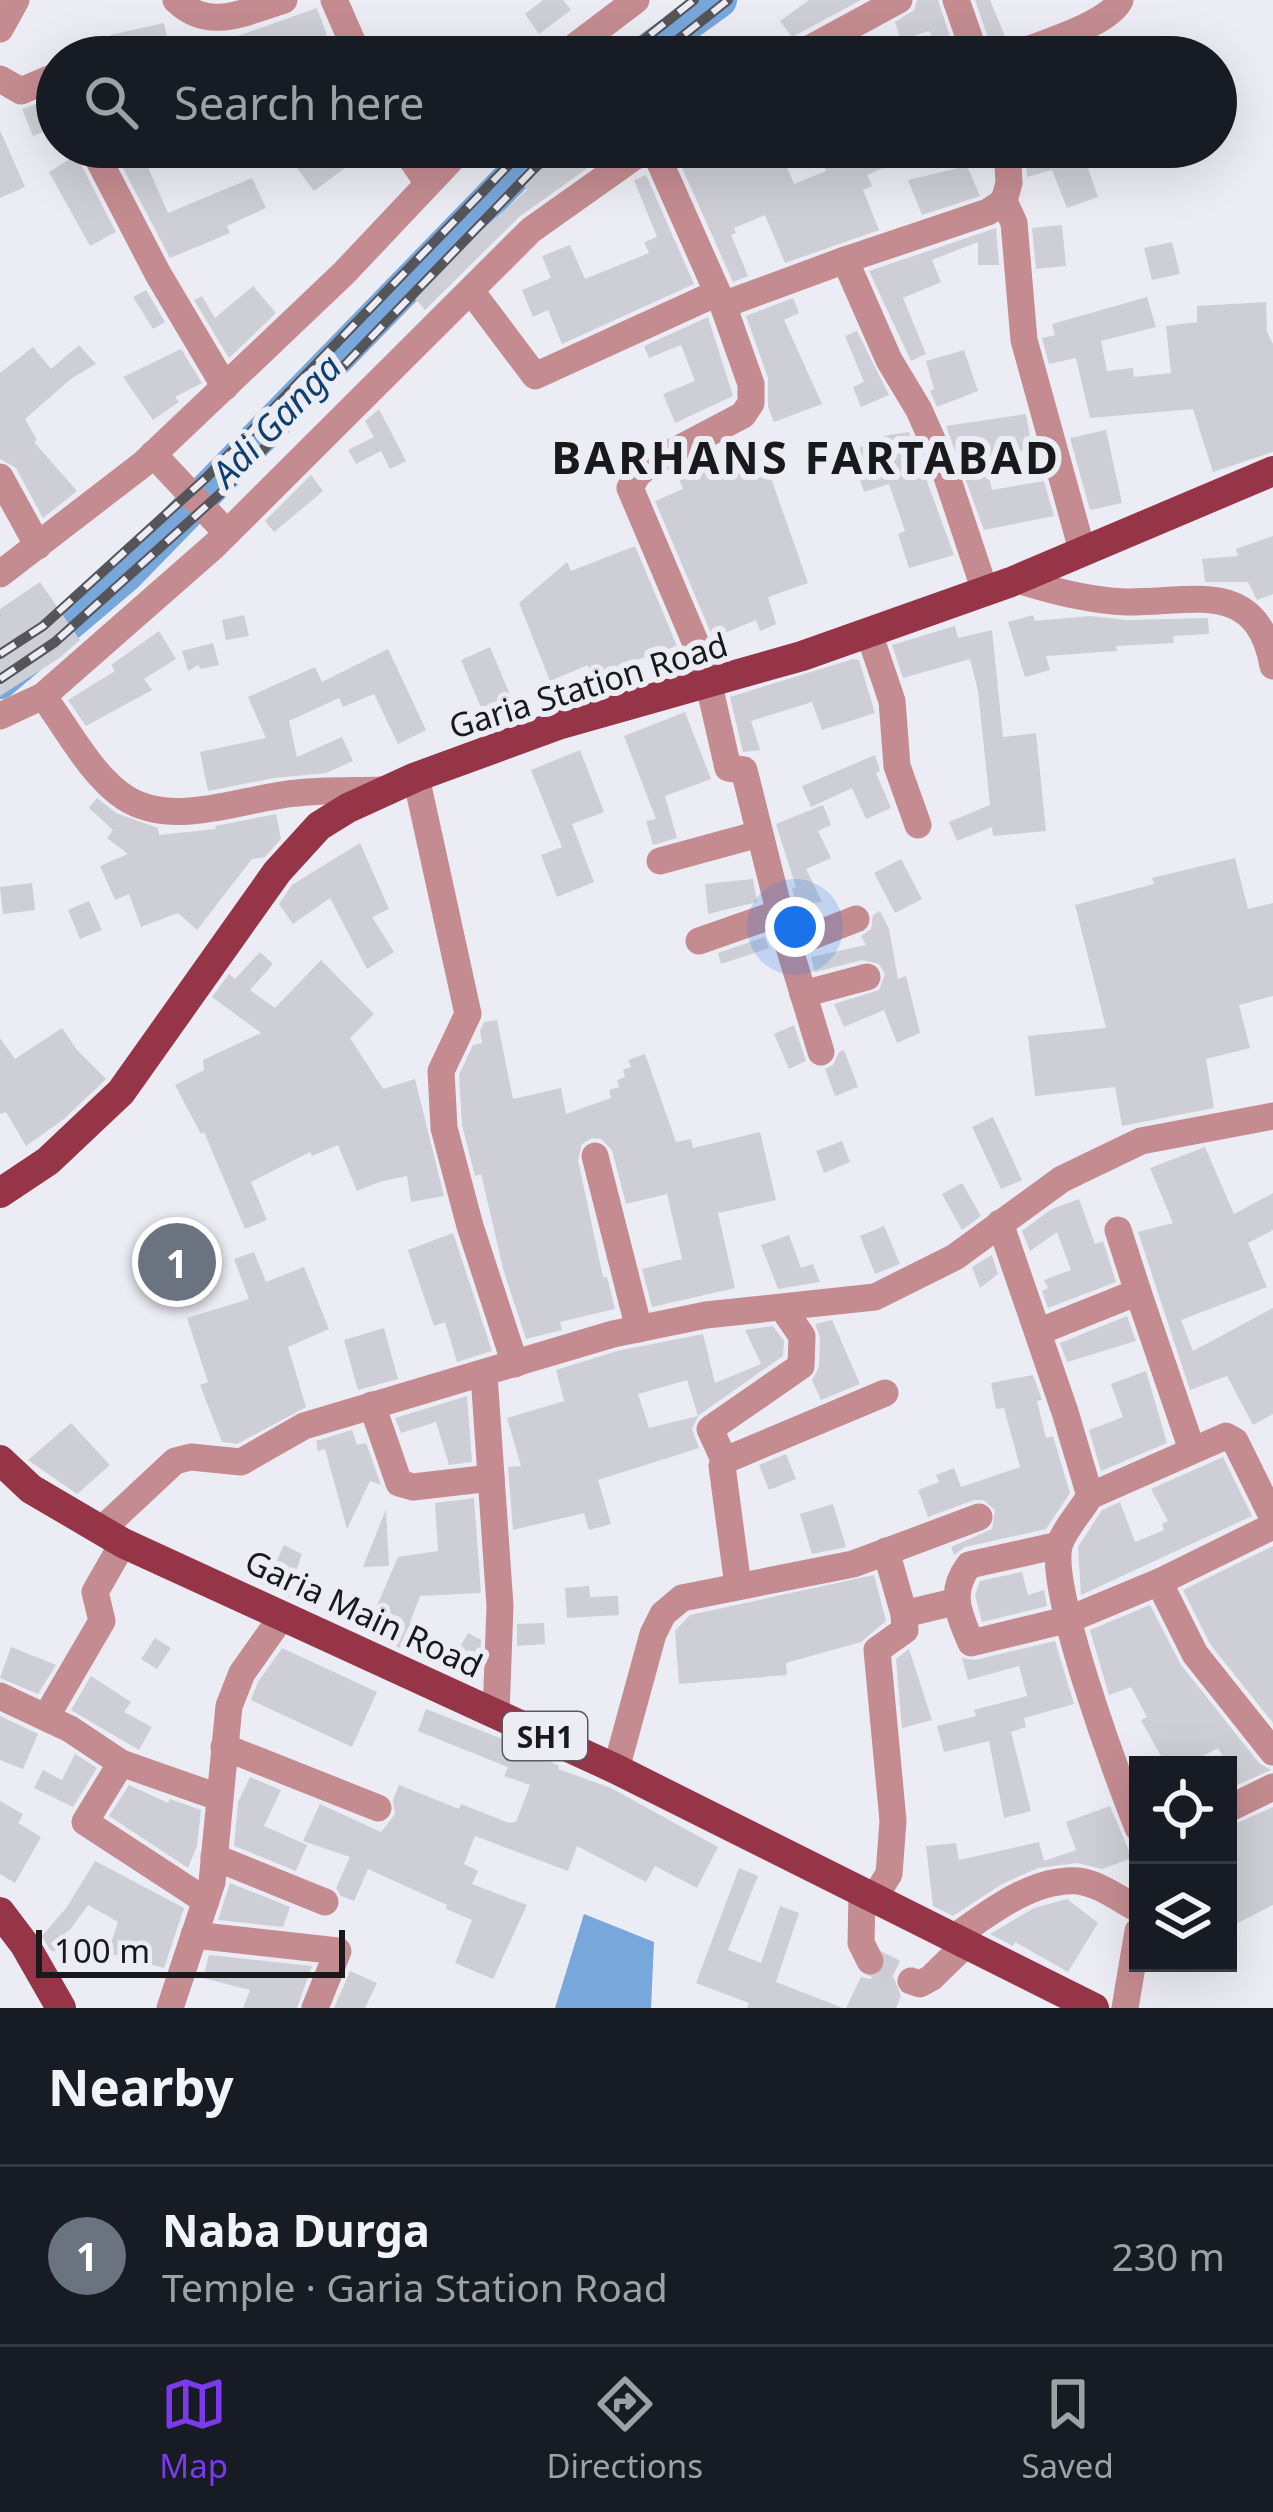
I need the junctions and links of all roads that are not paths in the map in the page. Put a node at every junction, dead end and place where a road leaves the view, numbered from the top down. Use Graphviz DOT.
graph roads {
  1 [pos="16,0"];
  2 [pos="176,0"];
  3 [pos="284,0"];
  4 [pos="334,0"];
  5 [pos="636,0"];
  6 [pos="898,0"];
  7 [pos="956,0"];
  8 [pos="1120,0"];
  9 [pos="0,29"];
  10 [pos="350,36"];
  11 [pos="589,36"];
  12 [pos="832,36"];
  13 [pos="969,36"];
  14 [pos="1059,36"];
  15 [pos="0,79"];
  16 [pos="36,85"];
  17 [pos="103,168"];
  18 [pos="418,168"];
  19 [pos="443,168"];
  20 [pos="621,168"];
  21 [pos="661,168"];
  22 [pos="1008,168"];
  23 [pos="428,183"];
  24 [pos="1004,201"];
  25 [pos="845,260"];
  26 [pos="471,291"];
  27 [pos="720,299"];
  28 [pos="225,387"];
  29 [pos="153,454"];
  30 [pos="1273,471"];
  31 [pos="0,478"];
  32 [pos="227,533"];
  33 [pos="38,546"];
  34 [pos="1082,550"];
  35 [pos="0,574"];
  36 [pos="1017,580"];
  37 [pos="985,591"];
  38 [pos="869,633"];
  39 [pos="1272,651"];
  40 [pos="711,684"];
  41 [pos="43,696"];
  42 [pos="0,716"];
  43 [pos="416,777"];
  44 [pos="383,790"];
  45 [pos="918,825"];
  46 [pos="759,834"];
  47 [pos="660,861"];
  48 [pos="856,919"];
  49 [pos="782,924"];
  50 [pos="699,941"];
  51 [pos="867,977"];
  52 [pos="803,994"];
  53 [pos="821,1052"];
  54 [pos="1273,1116"];
  55 [pos="595,1156"];
  56 [pos="0,1192"];
  57 [pos="1000,1223"];
  58 [pos="1118,1231"];
  59 [pos="1138,1292"];
  60 [pos="784,1310"];
  61 [pos="638,1329"];
  62 [pos="1038,1332"];
  63 [pos="514,1364"];
  64 [pos="484,1375"];
  65 [pos="885,1393"];
  66 [pos="372,1405"];
  67 [pos="1192,1450"];
  68 [pos="0,1460"];
  69 [pos="725,1462"];
  70 [pos="491,1478"];
  71 [pos="1090,1496"];
  72 [pos="979,1516"];
  73 [pos="1273,1522"];
  74 [pos="111,1537"];
  75 [pos="1059,1544"];
  76 [pos="886,1551"];
  77 [pos="1159,1582"];
  78 [pos="738,1586"];
  79 [pos="954,1602"];
  80 [pos="904,1614"];
  81 [pos="283,1615"];
  82 [pos="1070,1619"];
  83 [pos="0,1696"];
  84 [pos="496,1713"];
  85 [pos="46,1717"];
  86 [pos="224,1747"];
  87 [pos="1273,1752"];
  88 [pos="121,1763"];
  89 [pos="616,1769"];
  90 [pos="1273,1787"];
  91 [pos="218,1797"];
  92 [pos="1129,1803"];
  93 [pos="1237,1805"];
  94 [pos="378,1808"];
  95 [pos="214,1857"];
  96 [pos="868,1897"];
  97 [pos="206,1901"];
  98 [pos="325,1901"];
  99 [pos="1129,1905"];
  100 [pos="0,1912"];
  101 [pos="194,1935"];
  102 [pos="958,1942"];
  103 [pos="870,1961"];
  104 [pos="1131,1972"];
  105 [pos="911,1981"];
  106 [pos="61,2008"];
  107 [pos="170,2008"];
  108 [pos="315,2008"];
  109 [pos="1094,2008"];
  110 [pos="1125,2008"];
  1 -- 9 [label="street"];
  2 -- 3 [label="street"];
  4 -- 10 [label="street"];
  5 -- 11 [label="street"];
  6 -- 12 [label="street"];
  7 -- 13 [label="street"];
  8 -- 14 [label="street"];
  15 -- 16 [label="street"];
  17 -- 28 [label="street"];
  18 -- 23 [label="street"];
  19 -- 23 [label="street"];
  20 -- 26 [label="street"];
  21 -- 27 [label="street"];
  22 -- 24 [label="street"];
  23 -- 28 [label="street"];
  24 -- 25 [label="street"];
  24 -- 34 [label="street"];
  25 -- 27 [label="street"];
  25 -- 37 [label="street"];
  26 -- 27 [label="street"];
  26 -- 32 [label="street"];
  27 -- 40 [label="street"];
  28 -- 29 [label="street"];
  29 -- 32 [label="street"];
  29 -- 33 [label="street"];
  30 -- 34 [label="main road, Garia Station Road"];
  31 -- 33 [label="street"];
  32 -- 41 [label="street"];
  33 -- 35 [label="street"];
  34 -- 36 [label="main road, Garia Station Road"];
  36 -- 37 [label="main road, Garia Station Road"];
  36 -- 39 [label="street"];
  37 -- 38 [label="main road, Garia Station Road"];
  38 -- 40 [label="main road, Garia Station Road"];
  38 -- 45 [label="street"];
  40 -- 43 [label="main road, Garia Station Road"];
  40 -- 46 [label="street"];
  41 -- 42 [label="street"];
  41 -- 44 [label="street"];
  43 -- 44 [label="main road, Garia Station Road"];
  43 -- 63 [label="street"];
  44 -- 56 [label="main road, Garia Station Road"];
  46 -- 47 [label="street"];
  46 -- 49 [label="street"];
  48 -- 49 [label="street"];
  49 -- 50 [label="street"];
  49 -- 52 [label="street"];
  51 -- 52 [label="street"];
  52 -- 53 [label="street"];
  54 -- 57 [label="street"];
  55 -- 61 [label="street"];
  57 -- 60 [label="street"];
  57 -- 62 [label="street"];
  58 -- 59 [label="street"];
  59 -- 62 [label="street"];
  59 -- 67 [label="street"];
  60 -- 61 [label="street"];
  60 -- 69 [label="street"];
  61 -- 63 [label="street"];
  62 -- 71 [label="street"];
  63 -- 64 [label="street"];
  64 -- 66 [label="street"];
  64 -- 70 [label="street"];
  65 -- 69 [label="street"];
  66 -- 70 [label="street"];
  66 -- 74 [label="street"];
  67 -- 71 [label="street"];
  67 -- 73 [label="street"];
  68 -- 74 [label="main road, Garia Main Road / SH1"];
  69 -- 78 [label="street"];
  70 -- 84 [label="street"];
  71 -- 75 [label="street"];
  72 -- 76 [label="street"];
  73 -- 77 [label="street"];
  74 -- 81 [label="main road, Garia Main Road / SH1"];
  74 -- 85 [label="street"];
  75 -- 79 [label="street"];
  75 -- 82 [label="street"];
  76 -- 78 [label="street"];
  76 -- 80 [label="street"];
  77 -- 82 [label="street"];
  77 -- 87 [label="street"];
  78 -- 89 [label="street"];
  79 -- 80 [label="street"];
  79 -- 82 [label="street"];
  80 -- 96 [label="street"];
  81 -- 84 [label="main road, Garia Main Road / SH1"];
  81 -- 86 [label="street"];
  82 -- 92 [label="street"];
  83 -- 85 [label="street"];
  84 -- 89 [label="main road, Garia Main Road / SH1"];
  85 -- 88 [label="street"];
  86 -- 91 [label="street"];
  86 -- 94 [label="street"];
  88 -- 91 [label="street"];
  88 -- 97 [label="street"];
  89 -- 96 [label="main road, Garia Main Road / SH1"];
  90 -- 93 [label="street"];
  91 -- 95 [label="street"];
  95 -- 97 [label="street"];
  95 -- 98 [label="street"];
  96 -- 102 [label="main road, Garia Main Road / SH1"];
  96 -- 103 [label="street"];
  97 -- 101 [label="street"];
  99 -- 102 [label="street"];
  100 -- 106 [label="main road"];
  101 -- 107 [label="street"];
  101 -- 108 [label="street"];
  102 -- 105 [label="street"];
  102 -- 109 [label="main road, Garia Main Road / SH1"];
  104 -- 110 [label="street"];
}
